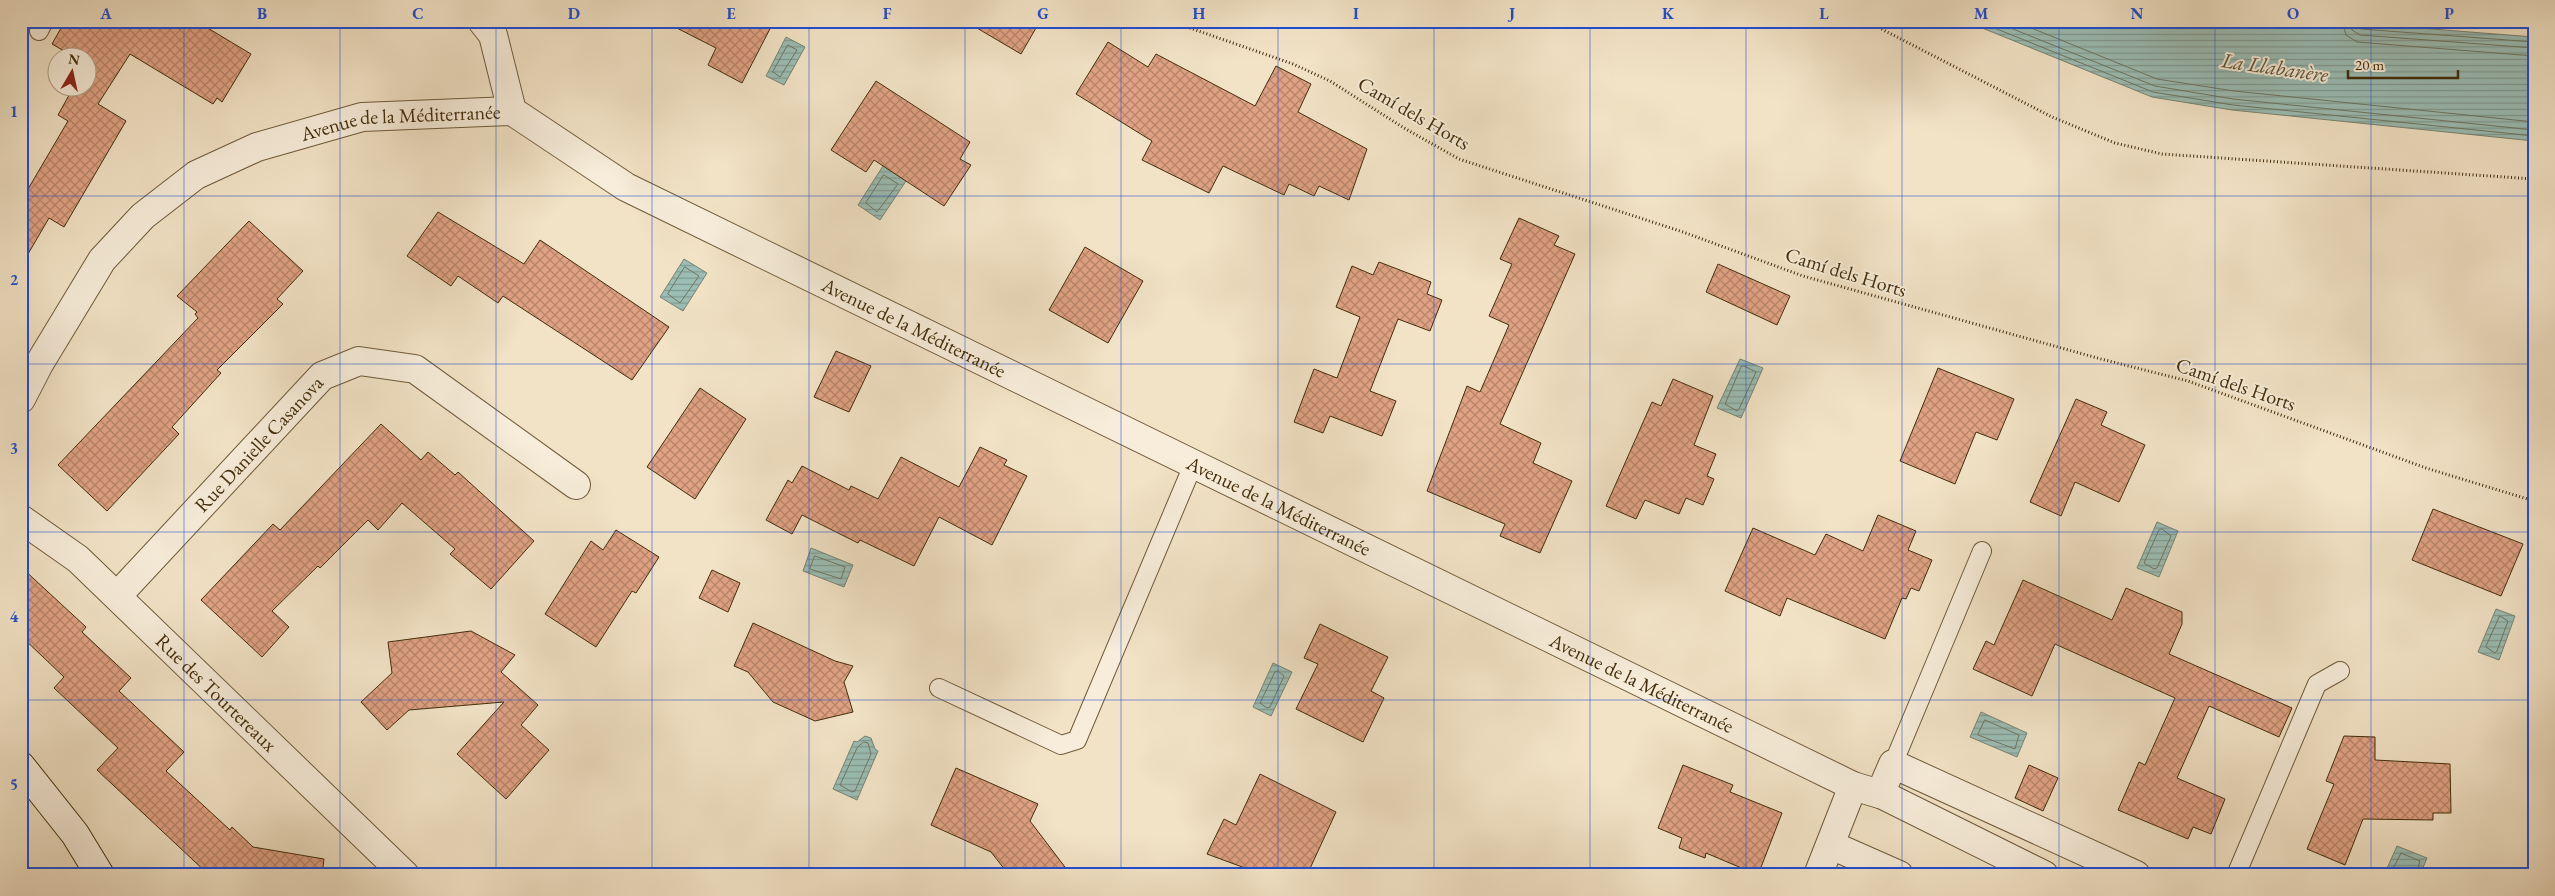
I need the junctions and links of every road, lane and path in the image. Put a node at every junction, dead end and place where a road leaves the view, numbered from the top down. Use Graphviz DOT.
graph roads {
  1 [pos="482,21"];
  2 [pos="1170,21"];
  3 [pos="1866,21"];
  4 [pos="512,111"];
  5 [pos="2534,179"];
  6 [pos="21,399"];
  7 [pos="1193,465"];
  8 [pos="576,484"];
  9 [pos="2534,501"];
  10 [pos="21,520"];
  11 [pos="1982,550"];
  12 [pos="117,596"];
  13 [pos="2340,671"];
  14 [pos="939,688"];
  15 [pos="1893,764"];
  16 [pos="21,766"];
  17 [pos="1853,786"];
  18 [pos="1880,794"];
  19 [pos="1831,845"];
  20 [pos="100,875"];
  21 [pos="405,875"];
  22 [pos="1818,875"];
  23 [pos="1899,875"];
  24 [pos="2044,875"];
  25 [pos="2136,875"];
  26 [pos="2236,875"];
  1 -- 4 [label="street"];
  2 -- 9 [label="path, Camí dels Horts"];
  3 -- 5 [label="path"];
  4 -- 6 [label="street, Avenue de la Méditerranée"];
  4 -- 7 [label="street, Avenue de la Méditerranée"];
  7 -- 14 [label="lane"];
  7 -- 17 [label="street, Avenue de la Méditerranée"];
  8 -- 12 [label="street, Rue Danielle Casanova"];
  10 -- 12 [label="street, Rue des Tourtereaux"];
  11 -- 15 [label="lane"];
  12 -- 21 [label="street, Rue des Tourtereaux"];
  13 -- 26 [label="lane"];
  15 -- 18 [label="street"];
  15 -- 25 [label="street"];
  16 -- 20 [label="street"];
  17 -- 18 [label="street, Avenue de la Méditerranée"];
  17 -- 19 [label="street"];
  18 -- 24 [label="street, Avenue de la Méditerranée"];
  19 -- 22 [label="street"];
  19 -- 23 [label="street"];
}
